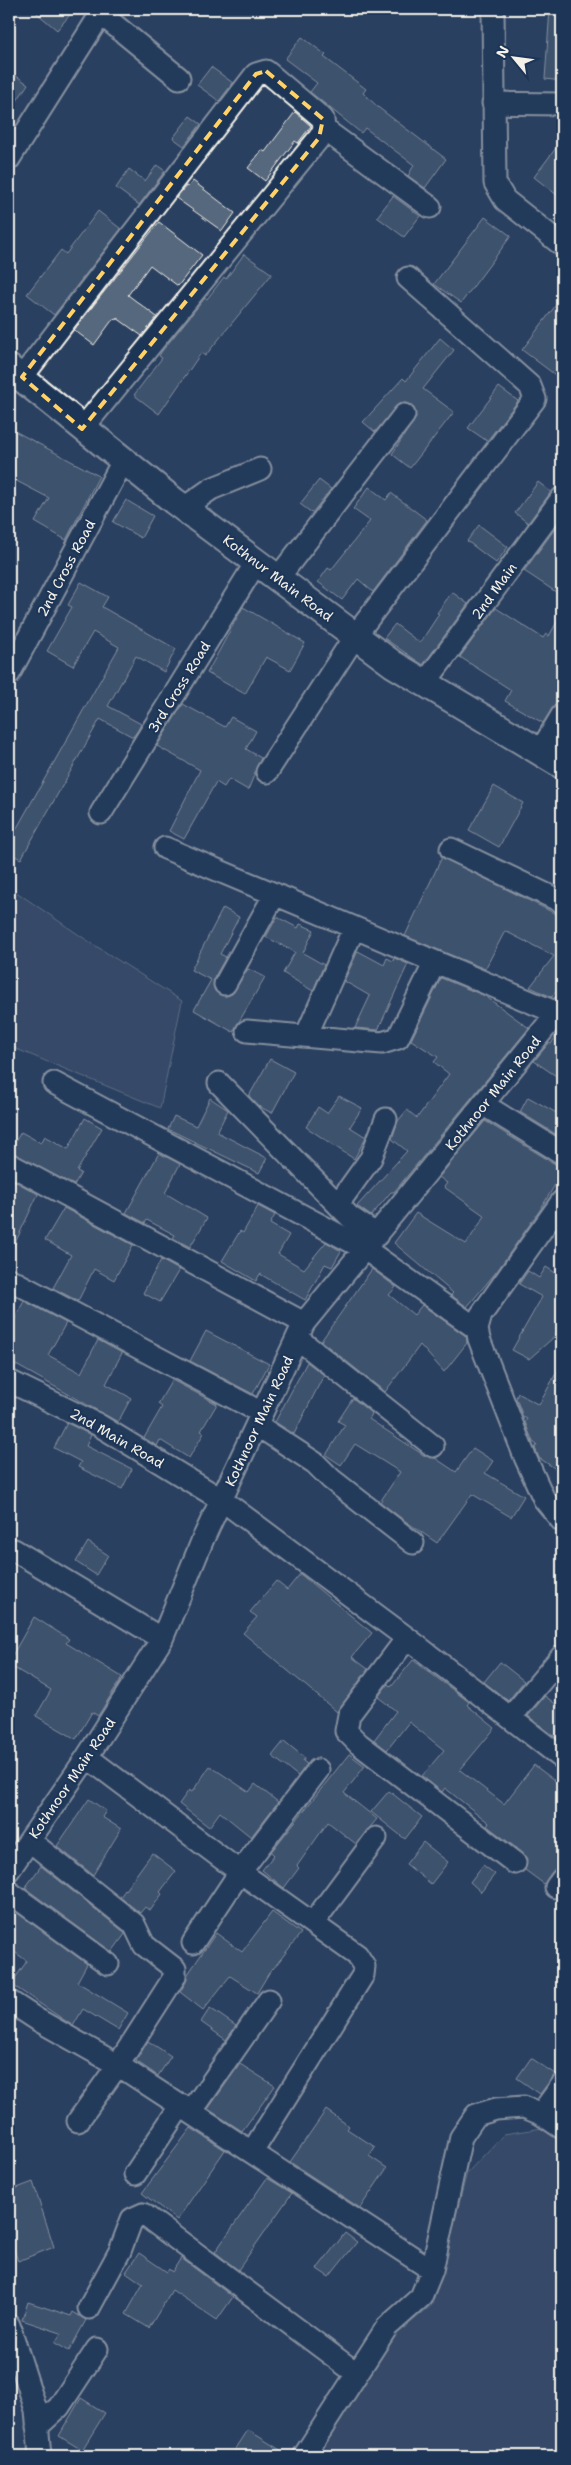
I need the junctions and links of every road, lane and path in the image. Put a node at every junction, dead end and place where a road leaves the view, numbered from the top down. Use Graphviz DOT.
graph roads {
  1 [pos="493,9"];
  2 [pos="102,12"];
  3 [pos="179,78"];
  4 [pos="493,103"];
  5 [pos="562,104"];
  6 [pos="324,129"];
  7 [pos="9,160"];
  8 [pos="430,207"];
  9 [pos="562,245"];
  10 [pos="408,278"];
  11 [pos="16,373"];
  12 [pos="404,415"];
  13 [pos="82,429"];
  14 [pos="123,461"];
  15 [pos="260,469"];
  16 [pos="562,498"];
  17 [pos="184,508"];
  18 [pos="257,561"];
  19 [pos="278,578"];
  20 [pos="355,636"];
  21 [pos="9,674"];
  22 [pos="426,684"];
  23 [pos="562,715"];
  24 [pos="540,752"];
  25 [pos="562,765"];
  26 [pos="267,772"];
  27 [pos="101,812"];
  28 [pos="165,848"];
  29 [pos="451,849"];
  30 [pos="275,894"];
  31 [pos="562,902"];
  32 [pos="354,928"];
  33 [pos="435,962"];
  34 [pos="225,984"];
  35 [pos="558,1017"];
  36 [pos="247,1031"];
  37 [pos="306,1036"];
  38 [pos="54,1083"];
  39 [pos="219,1083"];
  40 [pos="484,1105"];
  41 [pos="386,1119"];
  42 [pos="562,1153"];
  43 [pos="9,1164"];
  44 [pos="562,1201"];
  45 [pos="338,1204"];
  46 [pos="372,1242"];
  47 [pos="9,1279"];
  48 [pos="477,1329"];
  49 [pos="300,1330"];
  50 [pos="9,1381"];
  51 [pos="260,1419"];
  52 [pos="433,1446"];
  53 [pos="222,1500"];
  54 [pos="562,1521"];
  55 [pos="413,1543"];
  56 [pos="9,1549"];
  57 [pos="407,1638"];
  58 [pos="162,1639"];
  59 [pos="562,1656"];
  60 [pos="510,1718"];
  61 [pos="87,1757"];
  62 [pos="562,1758"];
  63 [pos="318,1770"];
  64 [pos="376,1838"];
  65 [pos="30,1841"];
  66 [pos="516,1863"];
  67 [pos="9,1870"];
  68 [pos="240,1872"];
  69 [pos="9,1892"];
  70 [pos="312,1924"];
  71 [pos="193,1943"];
  72 [pos="108,1964"];
  73 [pos="269,2000"];
  74 [pos="9,2001"];
  75 [pos="118,2065"];
  76 [pos="562,2085"];
  77 [pos="186,2108"];
  78 [pos="541,2114"];
  79 [pos="78,2121"];
  80 [pos="562,2128"];
  81 [pos="252,2152"];
  82 [pos="135,2174"];
  83 [pos="432,2270"];
  84 [pos="90,2308"];
  85 [pos="9,2325"];
  86 [pos="96,2349"];
  87 [pos="356,2373"];
  88 [pos="37,2427"];
  89 [pos="40,2456"];
  90 [pos="304,2456"];
  1 -- 4 [label="street"];
  2 -- 3 [label="street"];
  2 -- 7 [label="street"];
  4 -- 5 [label="street"];
  4 -- 9 [label="street"];
  6 -- 8 [label="street"];
  6 -- 11 [label="street"];
  6 -- 13 [label="street"];
  10 -- 20 [label="street"];
  11 -- 13 [label="main road, Kothnur Main Road"];
  12 -- 19 [label="street"];
  13 -- 14 [label="main road, Kothnur Main Road"];
  14 -- 17 [label="main road, Kothnur Main Road"];
  14 -- 21 [label="street, 2nd Cross Road"];
  15 -- 17 [label="street"];
  16 -- 22 [label="street, 2nd Main"];
  17 -- 18 [label="main road, Kothnur Main Road"];
  18 -- 19 [label="main road, Kothnur Main Road"];
  18 -- 27 [label="street, 3rd Cross Road"];
  19 -- 20 [label="main road, Kothnur Main Road"];
  20 -- 22 [label="main road, Kothnur Main Road"];
  20 -- 26 [label="street"];
  22 -- 24 [label="main road, Kothnur Main Road"];
  23 -- 24 [label="street"];
  24 -- 25 [label="main road, Kothnur Main Road"];
  28 -- 30 [label="street"];
  29 -- 31 [label="street"];
  30 -- 32 [label="street"];
  30 -- 34 [label="street"];
  32 -- 33 [label="street"];
  32 -- 37 [label="street"];
  33 -- 35 [label="street"];
  33 -- 37 [label="street"];
  35 -- 40 [label="street, Kothnoor Main Road"];
  36 -- 37 [label="street"];
  38 -- 46 [label="street"];
  39 -- 45 [label="street"];
  40 -- 42 [label="street"];
  40 -- 46 [label="street, Kothnoor Main Road"];
  41 -- 45 [label="street"];
  43 -- 49 [label="street"];
  44 -- 48 [label="street"];
  45 -- 46 [label="street"];
  46 -- 48 [label="street"];
  46 -- 49 [label="street, Kothnoor Main Road"];
  47 -- 51 [label="street"];
  48 -- 54 [label="street"];
  49 -- 51 [label="street, Kothnoor Main Road"];
  49 -- 52 [label="street"];
  50 -- 53 [label="street, 2nd Main Road"];
  51 -- 53 [label="street, Kothnoor Main Road"];
  51 -- 55 [label="street"];
  53 -- 57 [label="street, 2nd Main Road"];
  53 -- 58 [label="street, Kothnoor Main Road"];
  56 -- 58 [label="street"];
  57 -- 60 [label="street, 2nd Main Road"];
  57 -- 66 [label="street"];
  58 -- 61 [label="street, Kothnoor Main Road"];
  59 -- 60 [label="street"];
  60 -- 62 [label="street, 2nd Main Road"];
  61 -- 65 [label="street, Kothnoor Main Road"];
  61 -- 68 [label="street"];
  63 -- 68 [label="street"];
  64 -- 70 [label="street"];
  65 -- 67 [label="street, Kothnoor Main Road"];
  65 -- 75 [label="street"];
  68 -- 70 [label="street"];
  68 -- 71 [label="street"];
  69 -- 72 [label="street"];
  70 -- 81 [label="street"];
  73 -- 77 [label="street"];
  74 -- 75 [label="street"];
  75 -- 77 [label="street"];
  75 -- 79 [label="street"];
  76 -- 78 [label="street"];
  77 -- 81 [label="street"];
  77 -- 82 [label="street"];
  78 -- 80 [label="street"];
  78 -- 83 [label="street"];
  81 -- 83 [label="street"];
  83 -- 87 [label="street"];
  84 -- 87 [label="street"];
  85 -- 88 [label="street"];
  86 -- 88 [label="street"];
  87 -- 90 [label="street"];
  88 -- 89 [label="street"];
}
